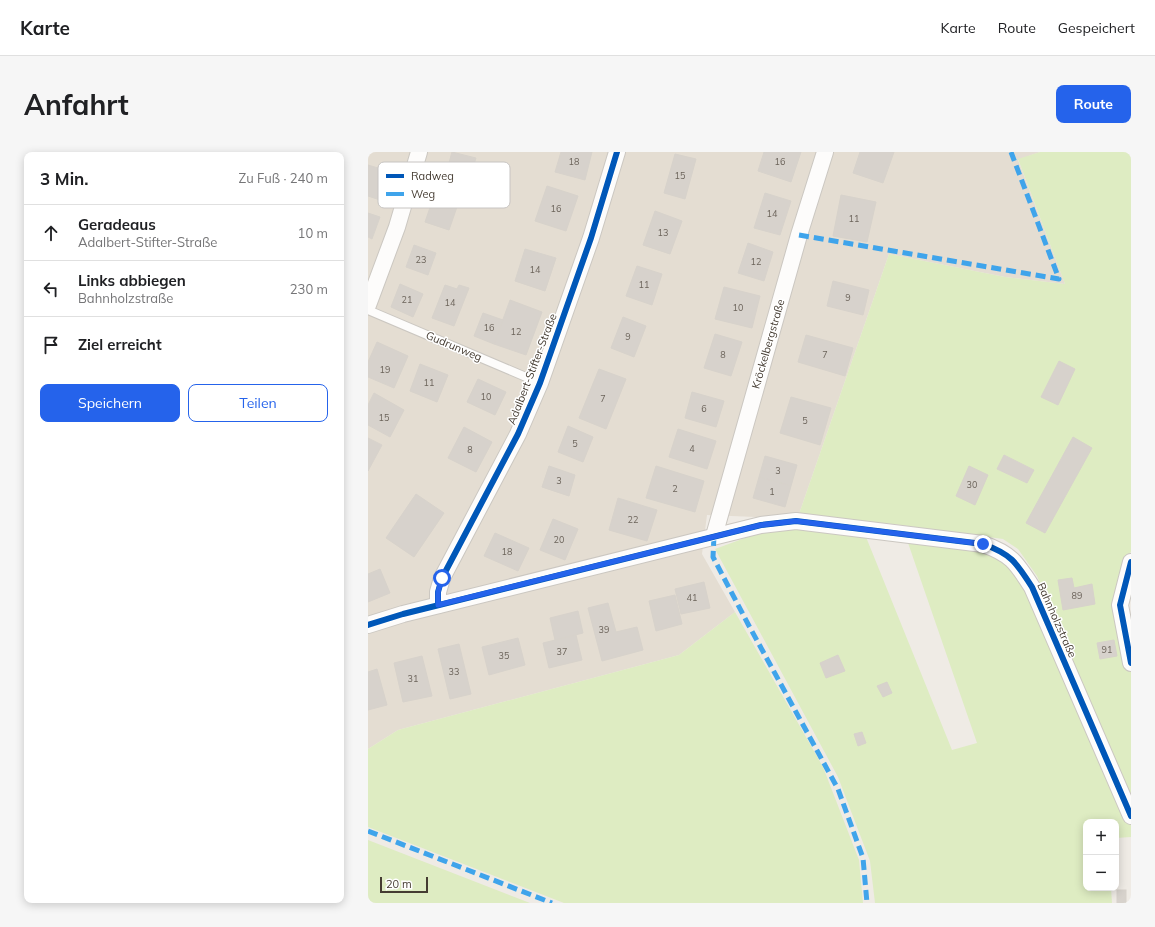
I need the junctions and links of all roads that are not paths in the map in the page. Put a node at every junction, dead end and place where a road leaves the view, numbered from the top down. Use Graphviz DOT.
graph roads {
  1 [pos="419,152"];
  2 [pos="617,152"];
  3 [pos="825,152"];
  4 [pos="416,162"];
  5 [pos="402,208"];
  6 [pos="368,305"];
  7 [pos="368,310"];
  8 [pos="540,383"];
  9 [pos="714,536"];
  10 [pos="1131,562"];
  11 [pos="438,605"];
  12 [pos="368,625"];
  13 [pos="1131,663"];
  14 [pos="1131,816"];
  1 -- 4 [label="street"];
  2 -- 8 [label="street, Adalbert-Stifter-Straße"];
  3 -- 9 [label="street, Kröckelbergstraße"];
  5 -- 6 [label="street"];
  7 -- 8 [label="lane, Gudrunweg"];
  8 -- 11 [label="street, Adalbert-Stifter-Straße"];
  9 -- 11 [label="street, Bahnholzstraße"];
  9 -- 14 [label="street, Bahnholzstraße"];
  10 -- 13 [label="street"];
  11 -- 12 [label="street, Bahnholzstraße"];
}
